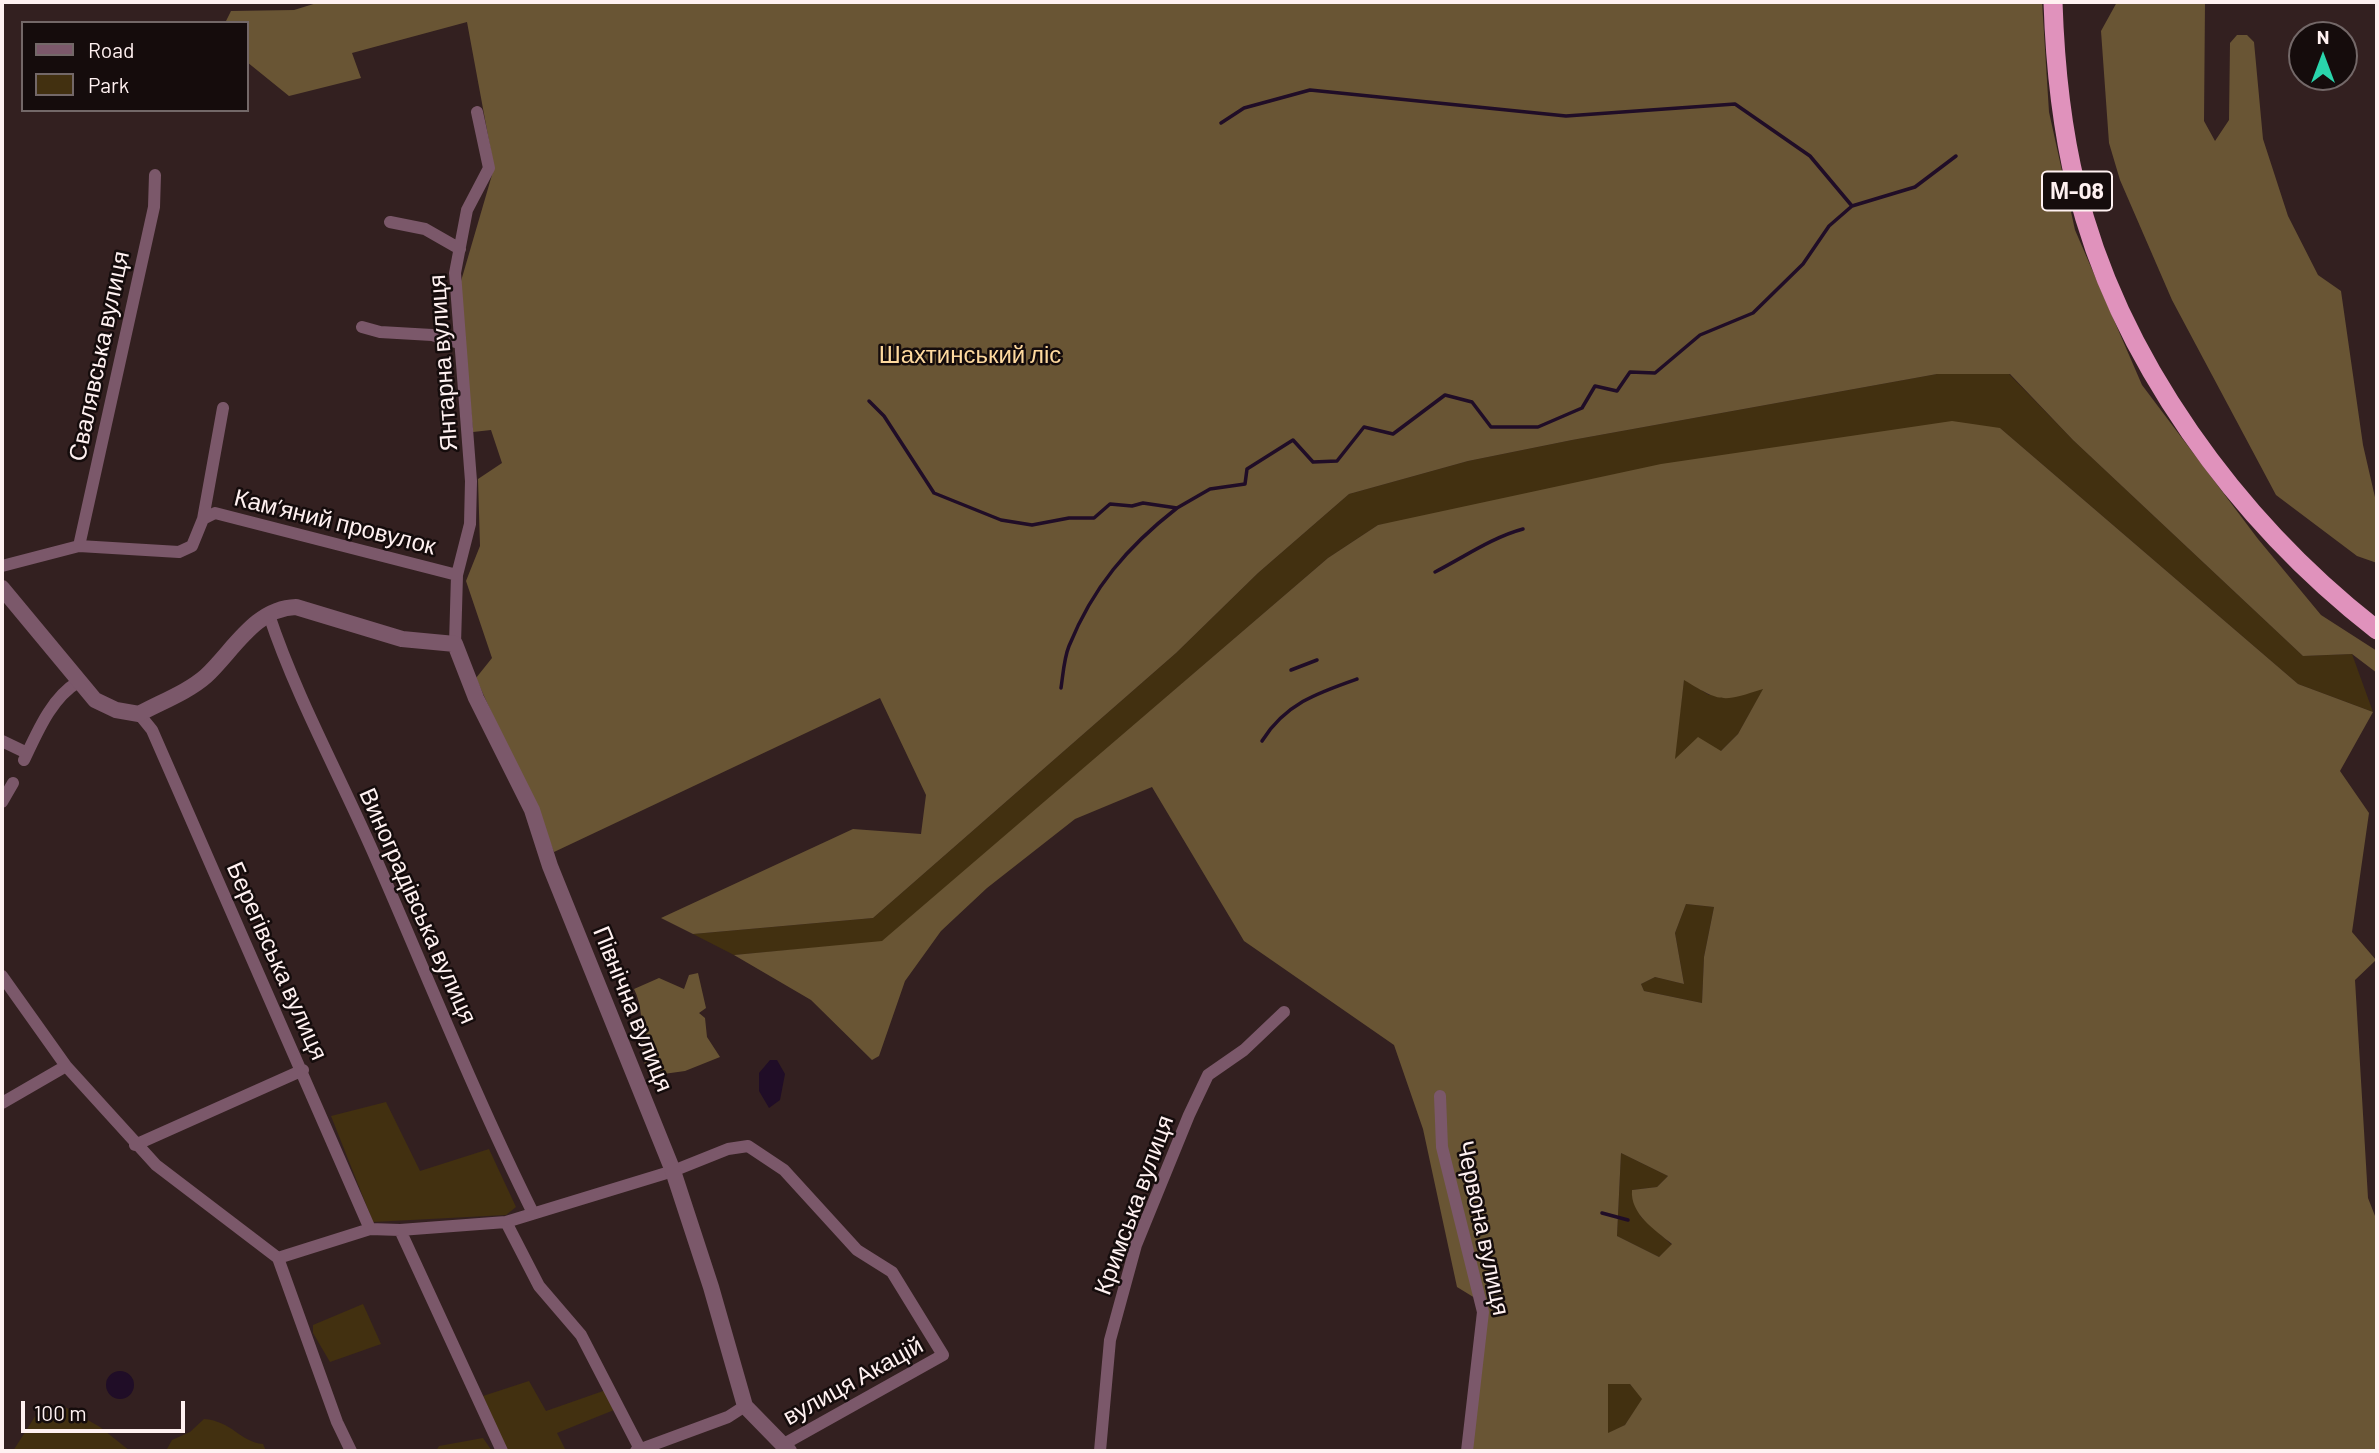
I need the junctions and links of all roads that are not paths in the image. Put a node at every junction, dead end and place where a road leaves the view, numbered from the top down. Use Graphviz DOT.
graph roads {
  1 [pos="2053,2"];
  2 [pos="477,111"];
  3 [pos="155,175"];
  4 [pos="390,222"];
  5 [pos="460,249"];
  6 [pos="362,327"];
  7 [pos="459,343"];
  8 [pos="223,408"];
  9 [pos="203,519"];
  10 [pos="79,546"];
  11 [pos="2,566"];
  12 [pos="457,575"];
  13 [pos="2,588"];
  14 [pos="269,615"];
  15 [pos="2377,630"];
  16 [pos="454,644"];
  17 [pos="78,682"];
  18 [pos="139,714"];
  19 [pos="2,741"];
  20 [pos="13,783"];
  21 [pos="2,802"];
  22 [pos="2,976"];
  23 [pos="1284,1012"];
  24 [pos="66,1066"];
  25 [pos="303,1070"];
  26 [pos="1440,1096"];
  27 [pos="2,1103"];
  28 [pos="135,1145"];
  29 [pos="673,1171"];
  30 [pos="533,1213"];
  31 [pos="506,1222"];
  32 [pos="370,1229"];
  33 [pos="400,1230"];
  34 [pos="278,1258"];
  35 [pos="745,1406"];
  36 [pos="786,1448"];
  37 [pos="351,1451"];
  38 [pos="502,1451"];
  39 [pos="639,1451"];
  40 [pos="1100,1451"];
  41 [pos="1467,1451"];
  1 -- 15 [label="highway, М-08"];
  2 -- 5 [label="street, Янтарна вулиця"];
  3 -- 10 [label="street, Свалявська вулиця"];
  4 -- 5 [label="street"];
  5 -- 7 [label="street, Янтарна вулиця"];
  6 -- 7 [label="street"];
  7 -- 12 [label="street, Янтарна вулиця"];
  8 -- 9 [label="street"];
  9 -- 10 [label="street"];
  9 -- 12 [label="street, Камʼяний провулок"];
  10 -- 11 [label="street"];
  12 -- 16 [label="street, Північна вулиця"];
  13 -- 17 [label="street"];
  14 -- 16 [label="street"];
  14 -- 18 [label="street"];
  14 -- 30 [label="street, Виноградівська вулиця"];
  16 -- 29 [label="street, Північна вулиця"];
  17 -- 18 [label="street"];
  17 -- 19 [label="street"];
  18 -- 25 [label="street, Берегівська вулиця"];
  20 -- 21 [label="street"];
  22 -- 24 [label="street"];
  23 -- 40 [label="street, Кримська вулиця"];
  24 -- 27 [label="street"];
  24 -- 28 [label="street"];
  25 -- 28 [label="street"];
  25 -- 32 [label="street, Берегівська вулиця"];
  26 -- 41 [label="street, Червона вулиця"];
  28 -- 34 [label="street"];
  29 -- 30 [label="street"];
  29 -- 35 [label="street, Північна вулиця"];
  29 -- 36 [label="street, вулиця Акацій"];
  30 -- 31 [label="street"];
  31 -- 33 [label="street"];
  31 -- 39 [label="street"];
  32 -- 33 [label="street"];
  32 -- 34 [label="street"];
  33 -- 38 [label="street"];
  34 -- 37 [label="street"];
  35 -- 36 [label="street, Північна вулиця"];
  35 -- 39 [label="street"];
}
